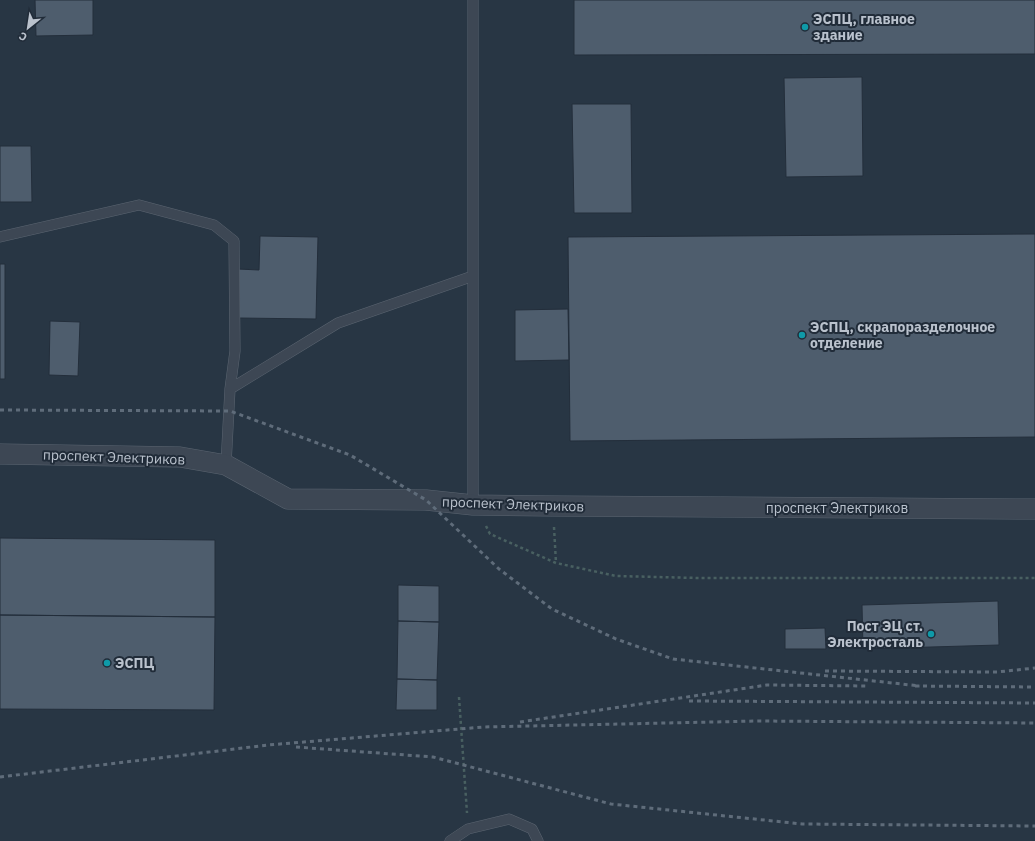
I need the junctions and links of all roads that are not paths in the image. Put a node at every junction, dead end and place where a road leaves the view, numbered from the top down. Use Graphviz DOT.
graph roads {
  1 [pos="473,0"];
  2 [pos="0,237"];
  3 [pos="473,276"];
  4 [pos="230,389"];
  5 [pos="0,454"];
  6 [pos="226,464"];
  7 [pos="473,505"];
  8 [pos="1035,510"];
  9 [pos="450,841"];
  10 [pos="538,841"];
  1 -- 3 [label="lane"];
  2 -- 4 [label="lane"];
  3 -- 4 [label="lane"];
  3 -- 7 [label="lane"];
  4 -- 6 [label="lane"];
  5 -- 6 [label="street, проспект Электриков"];
  6 -- 7 [label="street, проспект Электриков"];
  7 -- 8 [label="street, проспект Электриков"];
  9 -- 10 [label="lane"];
}
